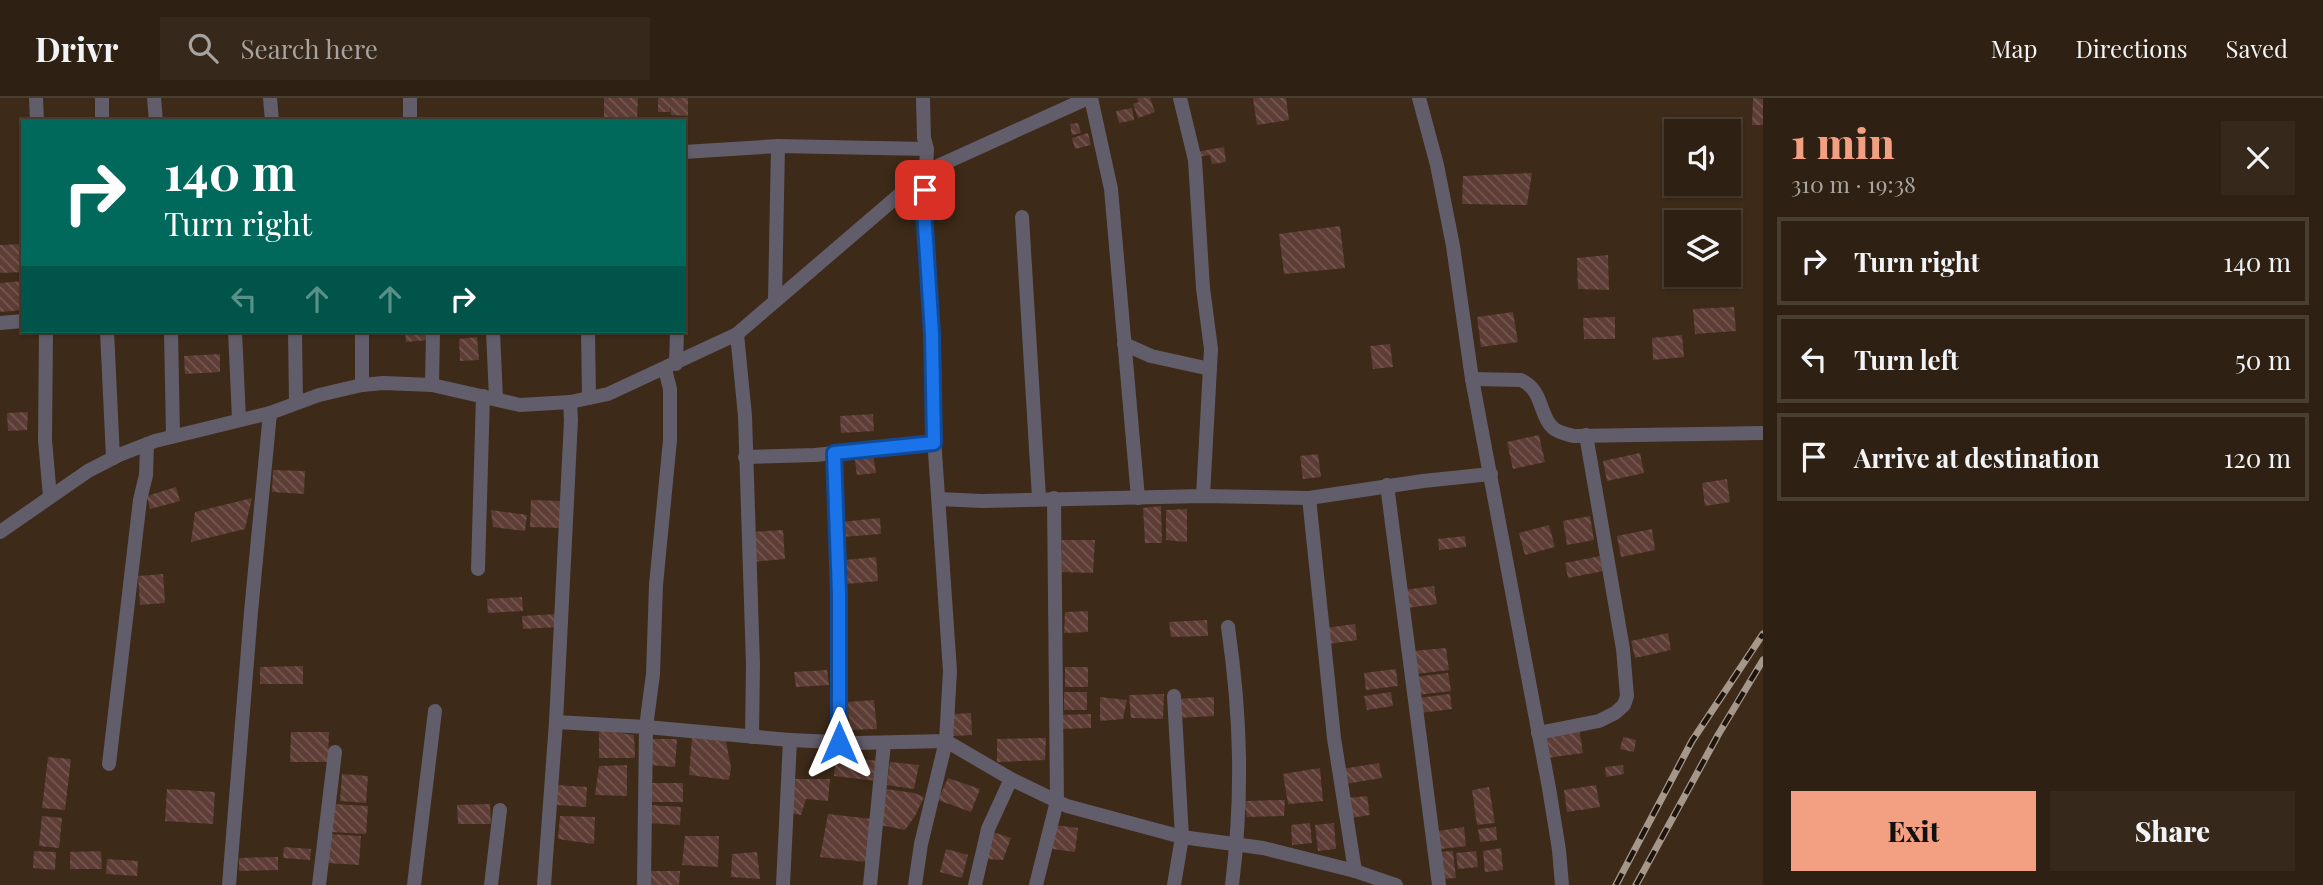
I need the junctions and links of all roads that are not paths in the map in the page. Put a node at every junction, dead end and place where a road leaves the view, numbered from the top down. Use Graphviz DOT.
graph roads {
  1 [pos="36,98"];
  2 [pos="102,98"];
  3 [pos="155,98"];
  4 [pos="270,98"];
  5 [pos="410,98"];
  6 [pos="923,98"];
  7 [pos="1089,98"];
  8 [pos="1180,98"];
  9 [pos="1419,98"];
  10 [pos="37,119"];
  11 [pos="102,119"];
  12 [pos="156,119"];
  13 [pos="272,119"];
  14 [pos="410,119"];
  15 [pos="778,146"];
  16 [pos="928,149"];
  17 [pos="686,152"];
  18 [pos="927,171"];
  19 [pos="1022,217"];
  20 [pos="775,300"];
  21 [pos="21,321"];
  22 [pos="0,323"];
  23 [pos="46,333"];
  24 [pos="107,333"];
  25 [pos="171,333"];
  26 [pos="235,333"];
  27 [pos="295,333"];
  28 [pos="362,333"];
  29 [pos="433,333"];
  30 [pos="493,333"];
  31 [pos="588,333"];
  32 [pos="677,333"];
  33 [pos="737,334"];
  34 [pos="1124,344"];
  35 [pos="671,366"];
  36 [pos="1210,369"];
  37 [pos="1472,379"];
  38 [pos="362,384"];
  39 [pos="432,385"];
  40 [pos="490,398"];
  41 [pos="589,398"];
  42 [pos="570,402"];
  43 [pos="296,403"];
  44 [pos="270,412"];
  45 [pos="239,419"];
  46 [pos="1763,433"];
  47 [pos="1586,435"];
  48 [pos="173,436"];
  49 [pos="934,443"];
  50 [pos="147,444"];
  51 [pos="834,453"];
  52 [pos="746,457"];
  53 [pos="113,458"];
  54 [pos="1491,474"];
  55 [pos="1387,485"];
  56 [pos="1203,496"];
  57 [pos="50,497"];
  58 [pos="1039,498"];
  59 [pos="1054,498"];
  60 [pos="1138,498"];
  61 [pos="1309,498"];
  62 [pos="939,499"];
  63 [pos="0,532"];
  64 [pos="478,569"];
  65 [pos="1228,627"];
  66 [pos="1174,696"];
  67 [pos="435,711"];
  68 [pos="556,722"];
  69 [pos="646,727"];
  70 [pos="1538,733"];
  71 [pos="752,737"];
  72 [pos="790,740"];
  73 [pos="946,741"];
  74 [pos="839,743"];
  75 [pos="884,743"];
  76 [pos="335,752"];
  77 [pos="109,764"];
  78 [pos="1011,779"];
  79 [pos="1057,801"];
  80 [pos="500,810"];
  81 [pos="1182,837"];
  82 [pos="1237,846"];
  83 [pos="1355,871"];
  84 [pos="229,885"];
  85 [pos="320,885"];
  86 [pos="414,885"];
  87 [pos="491,885"];
  88 [pos="544,885"];
  89 [pos="644,885"];
  90 [pos="783,885"];
  91 [pos="870,885"];
  92 [pos="915,885"];
  93 [pos="975,885"];
  94 [pos="1036,885"];
  95 [pos="1174,885"];
  96 [pos="1232,885"];
  97 [pos="1396,885"];
  98 [pos="1439,885"];
  99 [pos="1562,885"];
  1 -- 10 [label="street"];
  2 -- 11 [label="street"];
  3 -- 12 [label="street"];
  4 -- 13 [label="street"];
  5 -- 14 [label="street"];
  6 -- 16 [label="street"];
  7 -- 18 [label="street"];
  7 -- 34 [label="street"];
  8 -- 36 [label="street"];
  9 -- 37 [label="street"];
  15 -- 16 [label="street"];
  15 -- 17 [label="street"];
  15 -- 20 [label="street"];
  16 -- 18 [label="street"];
  18 -- 20 [label="street"];
  18 -- 49 [label="street"];
  19 -- 58 [label="street"];
  20 -- 33 [label="street"];
  21 -- 22 [label="street"];
  23 -- 57 [label="street"];
  24 -- 53 [label="street"];
  25 -- 48 [label="street"];
  26 -- 45 [label="street"];
  27 -- 43 [label="street"];
  28 -- 38 [label="street"];
  29 -- 39 [label="street"];
  30 -- 40 [label="street"];
  31 -- 41 [label="street"];
  32 -- 35 [label="street"];
  33 -- 35 [label="street"];
  33 -- 52 [label="street"];
  34 -- 36 [label="street"];
  34 -- 60 [label="street"];
  35 -- 41 [label="street"];
  35 -- 69 [label="street"];
  36 -- 56 [label="street"];
  37 -- 47 [label="street"];
  37 -- 54 [label="street"];
  38 -- 39 [label="street"];
  38 -- 43 [label="street"];
  39 -- 40 [label="street"];
  40 -- 42 [label="street"];
  40 -- 64 [label="street"];
  41 -- 42 [label="street"];
  42 -- 68 [label="street"];
  43 -- 44 [label="street"];
  44 -- 45 [label="street"];
  44 -- 84 [label="street"];
  45 -- 48 [label="street"];
  46 -- 47 [label="street"];
  47 -- 70 [label="street"];
  48 -- 50 [label="street"];
  49 -- 51 [label="street"];
  49 -- 62 [label="street"];
  50 -- 53 [label="street"];
  50 -- 77 [label="street"];
  51 -- 52 [label="street"];
  51 -- 74 [label="street"];
  52 -- 71 [label="street"];
  53 -- 57 [label="street"];
  54 -- 55 [label="street"];
  54 -- 70 [label="street"];
  55 -- 61 [label="street"];
  55 -- 98 [label="street"];
  56 -- 60 [label="street"];
  56 -- 61 [label="street"];
  57 -- 63 [label="street"];
  58 -- 59 [label="street"];
  58 -- 62 [label="street"];
  59 -- 60 [label="street"];
  59 -- 79 [label="street"];
  61 -- 83 [label="street"];
  62 -- 73 [label="street"];
  65 -- 82 [label="street"];
  66 -- 81 [label="street"];
  67 -- 86 [label="street"];
  68 -- 69 [label="street"];
  68 -- 88 [label="street"];
  69 -- 71 [label="street"];
  69 -- 89 [label="street"];
  70 -- 99 [label="street"];
  71 -- 72 [label="street"];
  72 -- 74 [label="street"];
  72 -- 90 [label="street"];
  73 -- 75 [label="street"];
  73 -- 78 [label="street"];
  73 -- 92 [label="street"];
  74 -- 75 [label="street"];
  75 -- 91 [label="street"];
  76 -- 85 [label="street"];
  78 -- 79 [label="street"];
  78 -- 93 [label="street"];
  79 -- 81 [label="street"];
  79 -- 94 [label="street"];
  80 -- 87 [label="street"];
  81 -- 82 [label="street"];
  81 -- 95 [label="street"];
  82 -- 83 [label="street"];
  82 -- 96 [label="street"];
  83 -- 97 [label="street"];
}
